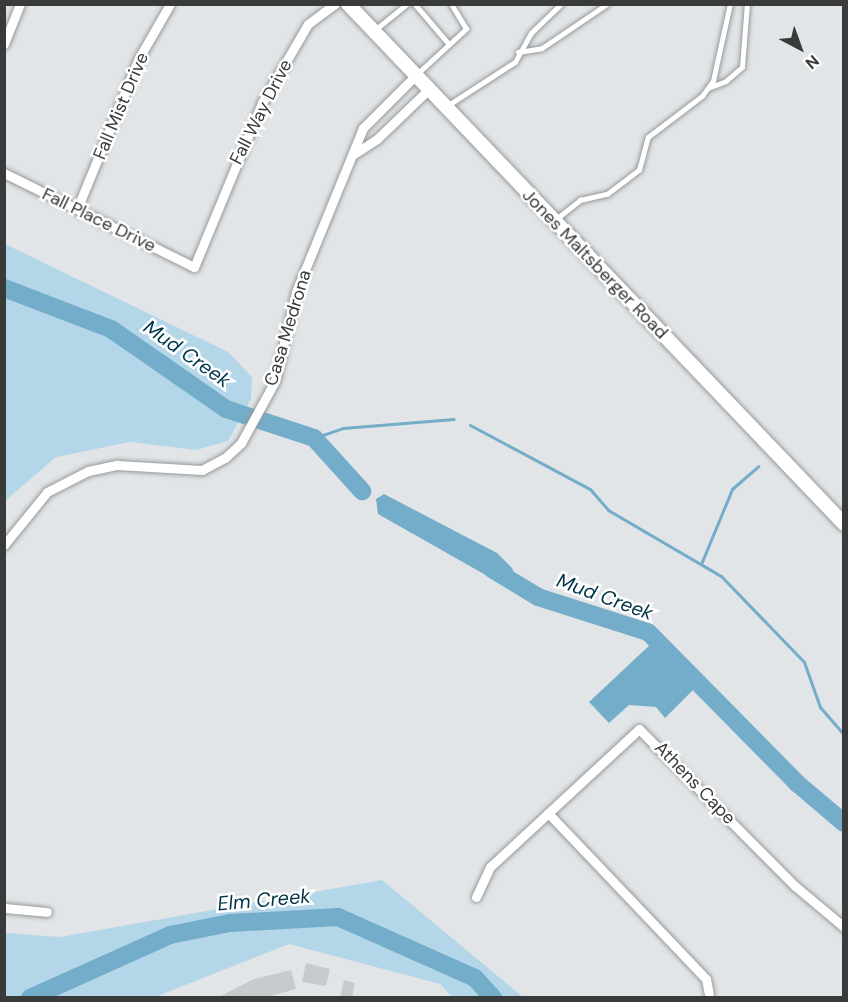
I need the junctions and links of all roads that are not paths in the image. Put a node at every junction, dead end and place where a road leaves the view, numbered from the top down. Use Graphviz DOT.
graph roads {
  1 [pos="20,4"];
  2 [pos="170,4"];
  3 [pos="335,4"];
  4 [pos="348,4"];
  5 [pos="407,4"];
  6 [pos="414,4"];
  7 [pos="451,4"];
  8 [pos="561,4"];
  9 [pos="607,4"];
  10 [pos="730,4"];
  11 [pos="747,4"];
  12 [pos="374,31"];
  13 [pos="4,44"];
  14 [pos="449,44"];
  15 [pos="518,52"];
  16 [pos="415,76"];
  17 [pos="708,88"];
  18 [pos="428,90"];
  19 [pos="386,105"];
  20 [pos="445,107"];
  21 [pos="399,118"];
  22 [pos="354,154"];
  23 [pos="4,173"];
  24 [pos="77,209"];
  25 [pos="554,221"];
  26 [pos="194,267"];
  27 [pos="843,524"];
  28 [pos="4,545"];
  29 [pos="548,813"];
  30 [pos="476,897"];
  31 [pos="4,908"];
  32 [pos="47,912"];
  33 [pos="843,927"];
  34 [pos="709,994"];
  1 -- 13 [label="street"];
  2 -- 24 [label="street, Fall Mist Drive"];
  3 -- 26 [label="street, Fall Way Drive"];
  4 -- 12 [label="main road, Jones Maltsberger Road"];
  5 -- 12 [label="lane"];
  6 -- 14 [label="lane"];
  7 -- 14 [label="lane"];
  8 -- 15 [label="lane"];
  9 -- 15 [label="lane"];
  10 -- 17 [label="lane"];
  11 -- 17 [label="lane"];
  12 -- 16 [label="main road, Jones Maltsberger Road"];
  14 -- 16 [label="lane"];
  15 -- 20 [label="lane"];
  16 -- 18 [label="main road, Jones Maltsberger Road"];
  16 -- 19 [label="street, Casa Medrona"];
  17 -- 25 [label="lane"];
  18 -- 20 [label="main road, Jones Maltsberger Road"];
  18 -- 21 [label="street, Casa Medrona"];
  19 -- 21 [label="street"];
  19 -- 22 [label="street, Casa Medrona"];
  20 -- 25 [label="main road, Jones Maltsberger Road"];
  21 -- 22 [label="street, Casa Medrona"];
  22 -- 28 [label="street, Casa Medrona"];
  23 -- 24 [label="street, Fall Place Drive"];
  24 -- 26 [label="street, Fall Place Drive"];
  25 -- 27 [label="main road, Jones Maltsberger Road"];
  29 -- 30 [label="street, Athens Cape"];
  29 -- 33 [label="street, Athens Cape"];
  29 -- 34 [label="street"];
  31 -- 32 [label="street"];
}
